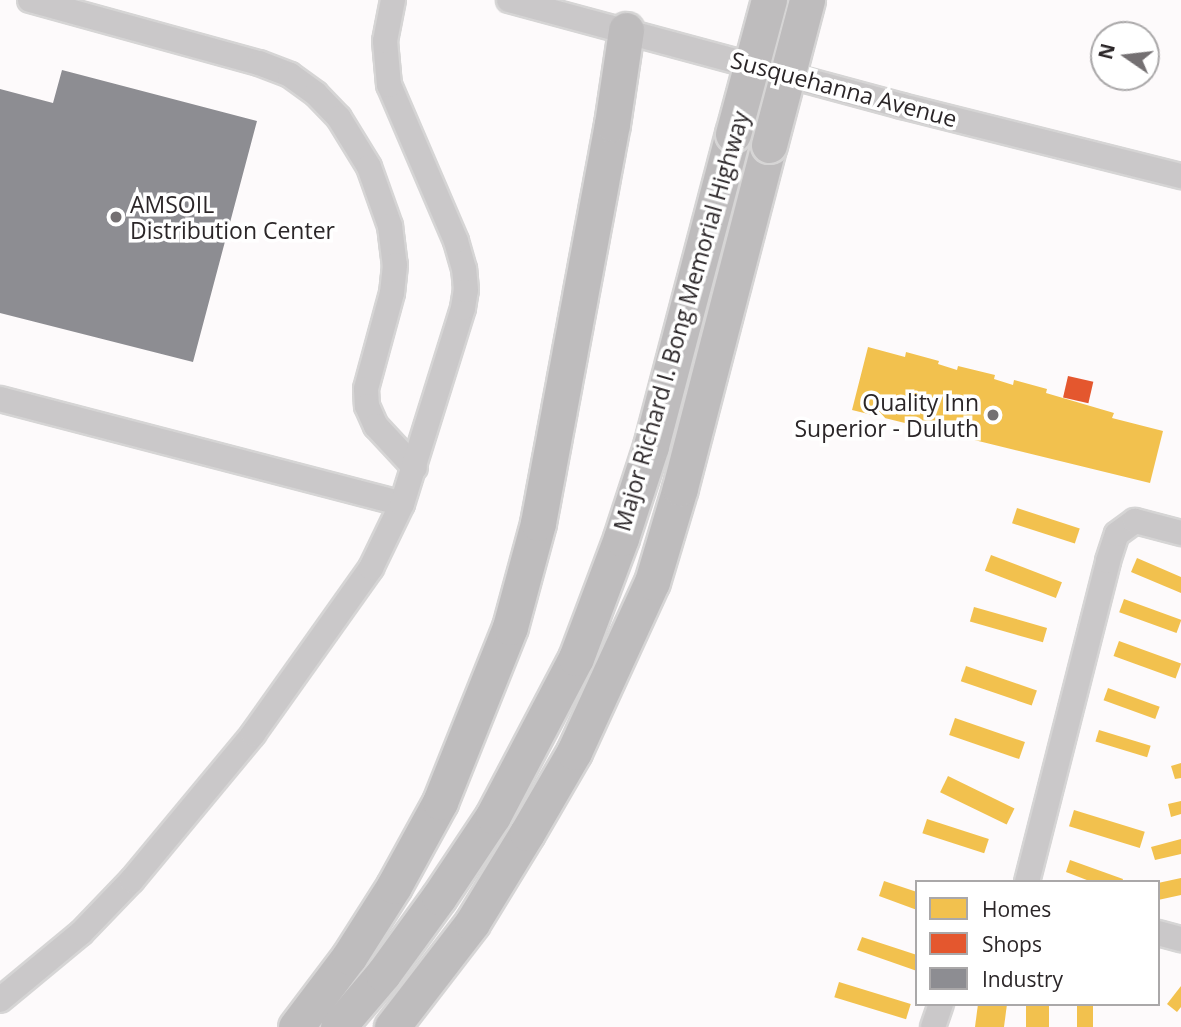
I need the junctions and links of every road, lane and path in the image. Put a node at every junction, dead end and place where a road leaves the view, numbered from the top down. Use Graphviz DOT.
graph roads {
  1 [pos="30,0"];
  2 [pos="393,0"];
  3 [pos="509,0"];
  4 [pos="769,0"];
  5 [pos="807,0"];
  6 [pos="626,30"];
  7 [pos="1181,176"];
  8 [pos="0,399"];
  9 [pos="415,468"];
  10 [pos="402,504"];
  11 [pos="1181,533"];
  12 [pos="1028,880"];
  13 [pos="1160,934"];
  14 [pos="1181,939"];
  15 [pos="0,1000"];
  16 [pos="940,1006"];
  17 [pos="296,1027"];
  18 [pos="338,1027"];
  19 [pos="392,1027"];
  20 [pos="933,1027"];
  1 -- 9 [label="street"];
  2 -- 9 [label="street"];
  3 -- 6 [label="street, Susquehanna Avenue"];
  4 -- 18 [label="highway, Major Richard I. Bong Memorial Highway, bridge"];
  5 -- 19 [label="highway, Major Richard I. Bong Memorial Highway, bridge"];
  6 -- 7 [label="street, Susquehanna Avenue"];
  6 -- 17 [label="highway"];
  8 -- 10 [label="street"];
  9 -- 10 [label="street"];
  10 -- 15 [label="street"];
  11 -- 12 [label="street"];
  13 -- 14 [label="street"];
  16 -- 20 [label="street"];
}
